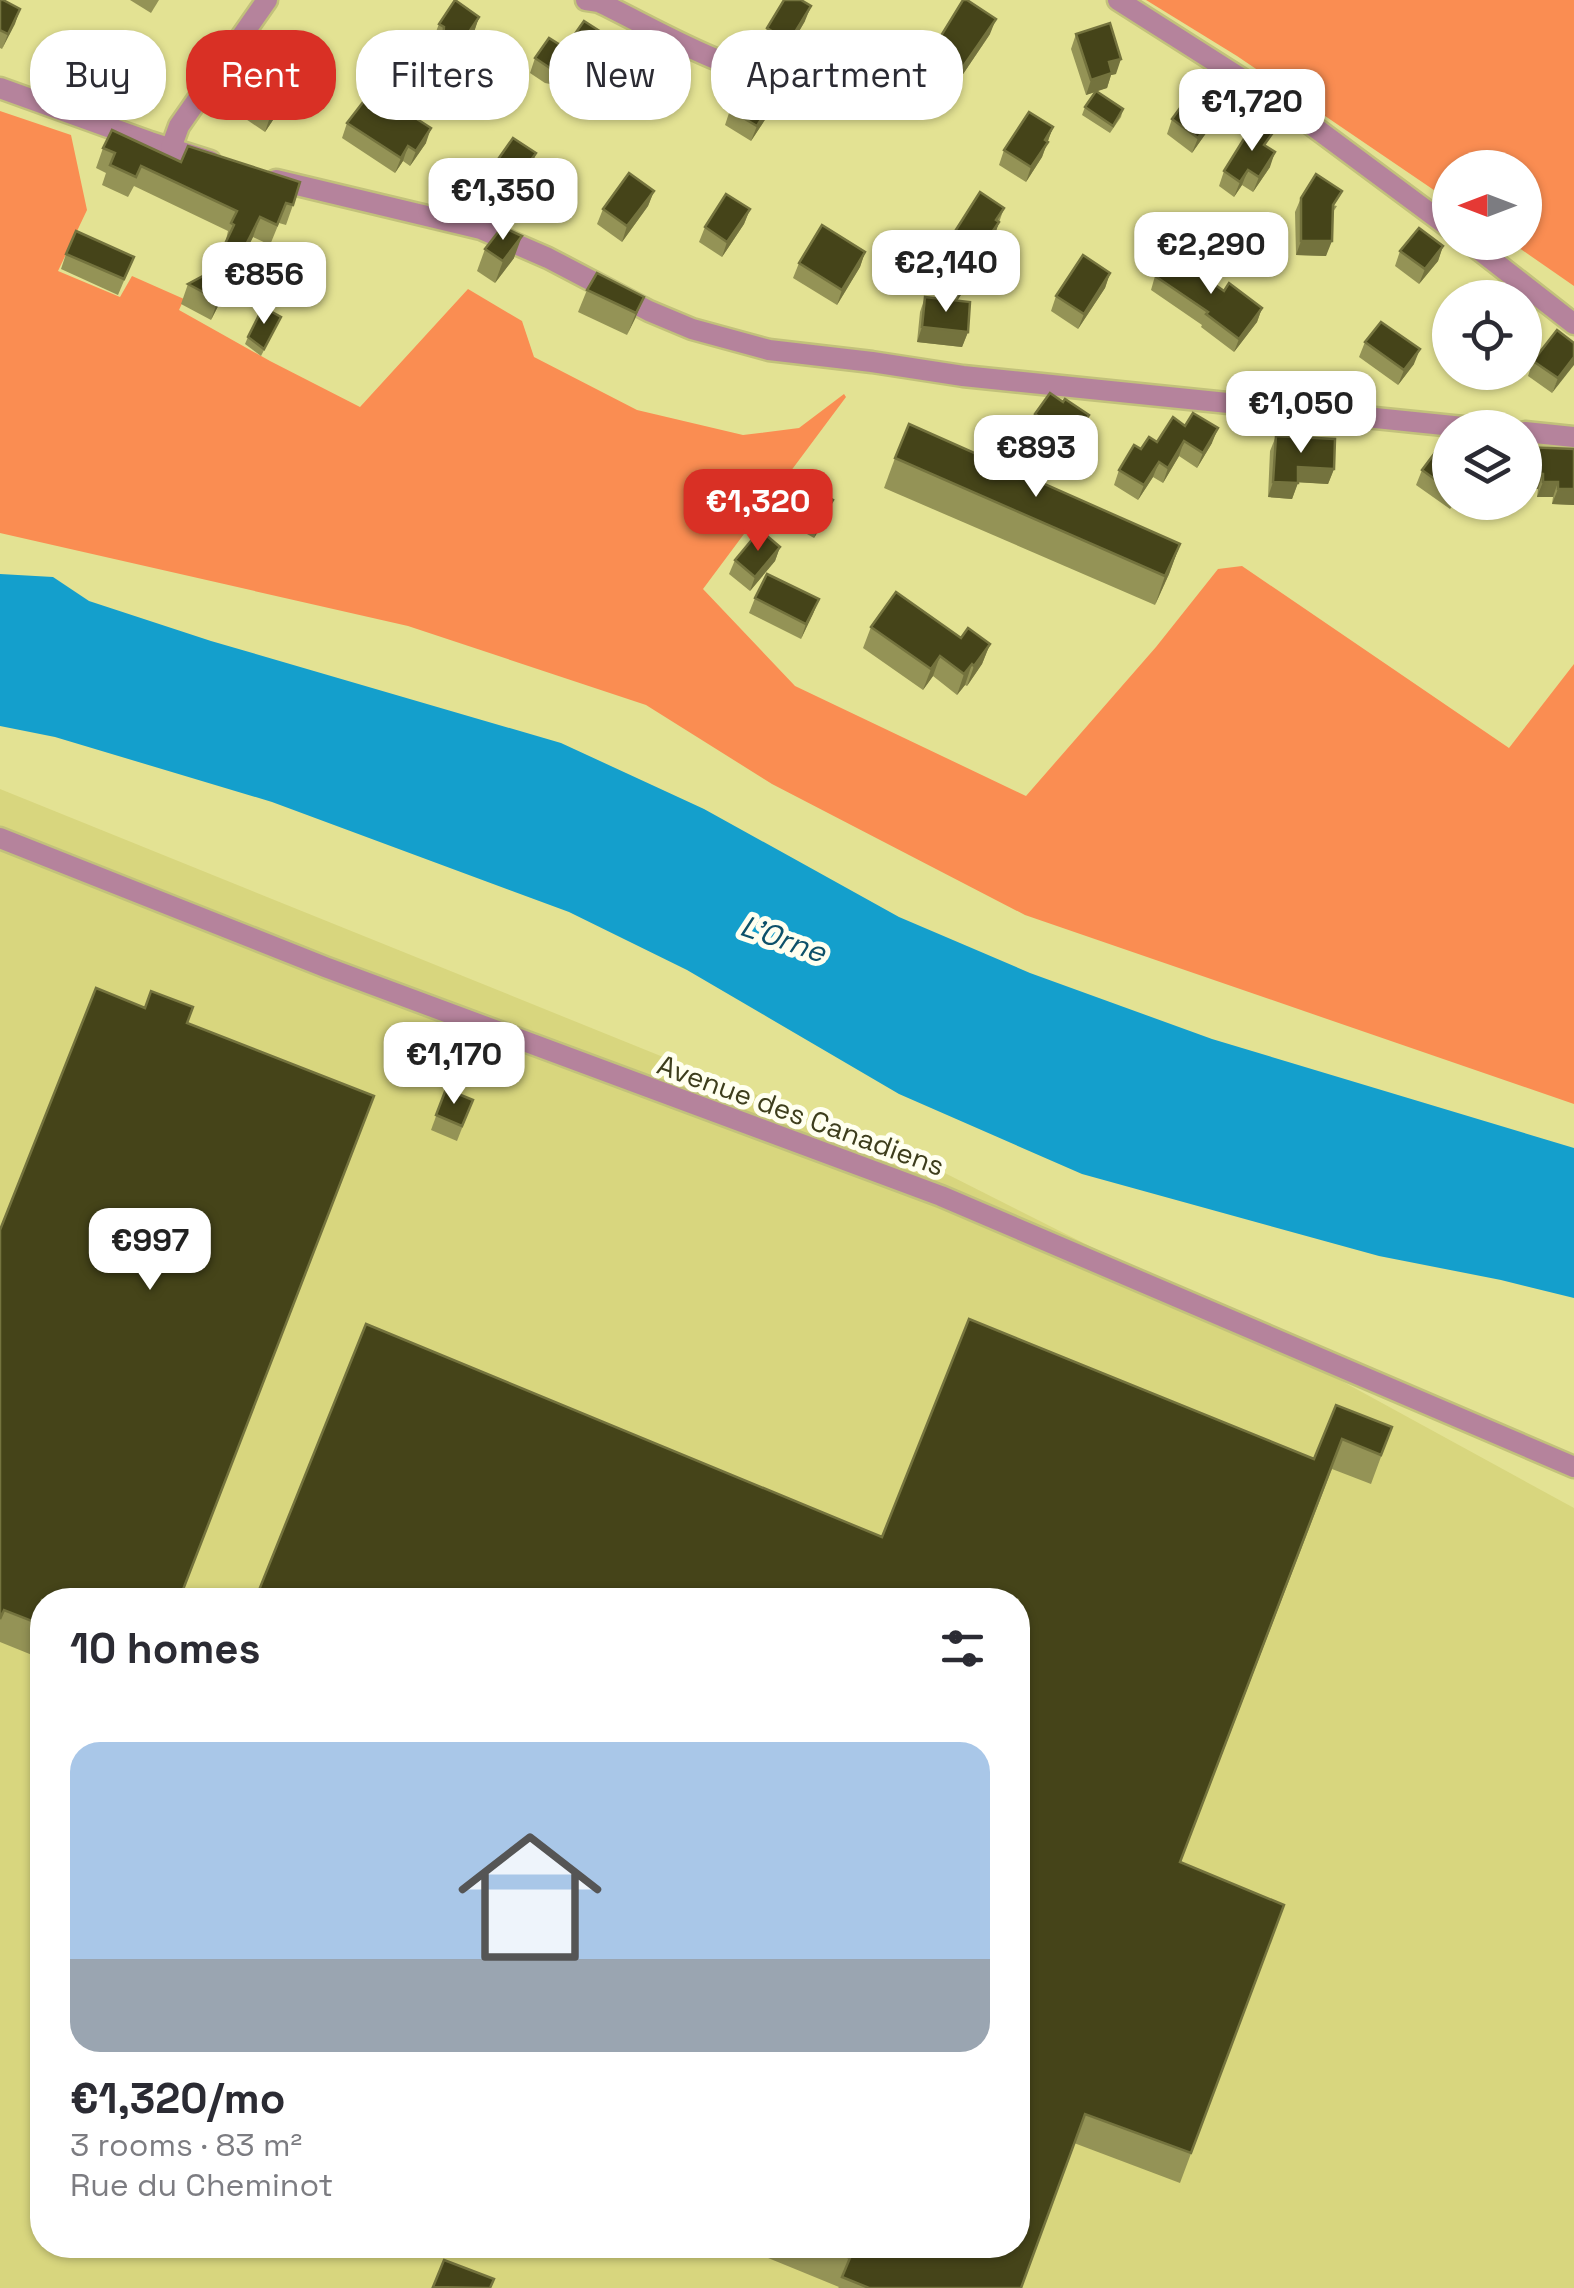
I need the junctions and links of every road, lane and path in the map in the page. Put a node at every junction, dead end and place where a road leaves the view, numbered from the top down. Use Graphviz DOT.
graph roads {
  1 [pos="267,0"];
  2 [pos="586,0"];
  3 [pos="1118,0"];
  4 [pos="711,57"];
  5 [pos="0,88"];
  6 [pos="171,148"];
  7 [pos="228,166"];
  8 [pos="262,176"];
  9 [pos="1432,215"];
  10 [pos="1492,260"];
  11 [pos="1574,324"];
  12 [pos="1432,424"];
  13 [pos="1542,434"];
  14 [pos="1574,437"];
  15 [pos="0,838"];
  16 [pos="1574,1468"];
  1 -- 6 [label="street"];
  2 -- 4 [label="street"];
  3 -- 9 [label="street"];
  5 -- 6 [label="street"];
  6 -- 7 [label="street"];
  8 -- 12 [label="street"];
  10 -- 11 [label="street"];
  13 -- 14 [label="street"];
  15 -- 16 [label="street, Avenue des Canadiens"];
}
